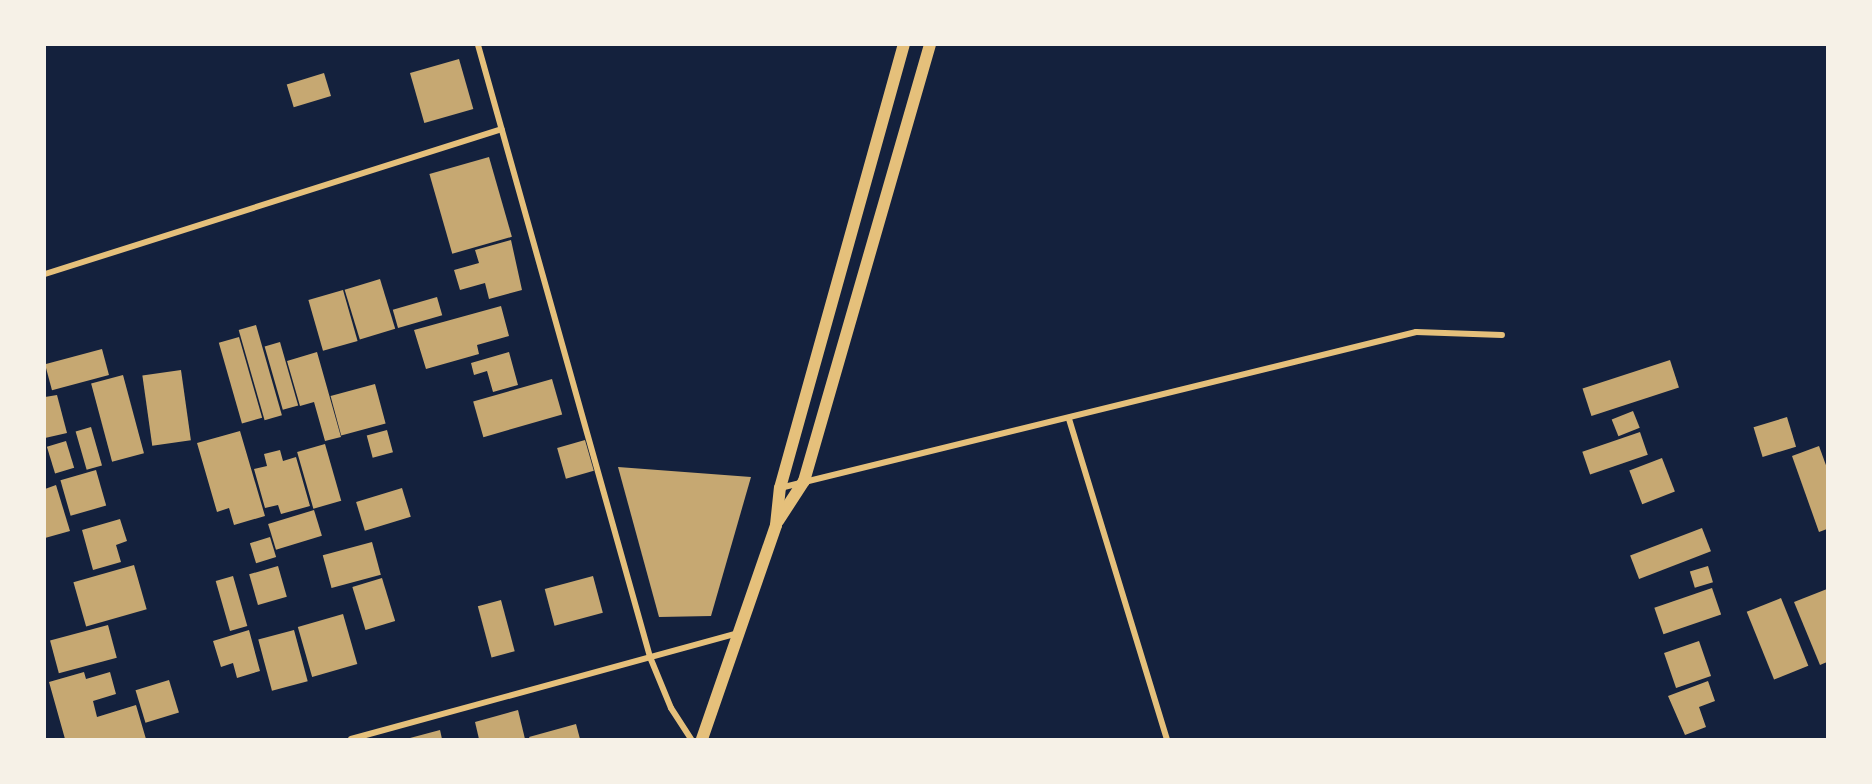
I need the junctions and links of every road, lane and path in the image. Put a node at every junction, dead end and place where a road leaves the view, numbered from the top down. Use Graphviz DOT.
graph roads {
  1 [pos="478,45"];
  2 [pos="904,45"];
  3 [pos="930,45"];
  4 [pos="502,129"];
  5 [pos="45,274"];
  6 [pos="1502,335"];
  7 [pos="1069,420"];
  8 [pos="804,481"];
  9 [pos="780,488"];
  10 [pos="776,525"];
  11 [pos="739,633"];
  12 [pos="650,657"];
  13 [pos="351,739"];
  14 [pos="691,739"];
  15 [pos="702,739"];
  16 [pos="1167,739"];
  1 -- 4 [label="street"];
  2 -- 9 [label="main road"];
  3 -- 8 [label="main road"];
  4 -- 5 [label="street"];
  4 -- 12 [label="street"];
  6 -- 7 [label="street"];
  7 -- 8 [label="street"];
  7 -- 16 [label="street"];
  8 -- 9 [label="street"];
  8 -- 10 [label="main road"];
  9 -- 10 [label="main road"];
  10 -- 11 [label="main road"];
  11 -- 12 [label="street"];
  11 -- 15 [label="main road"];
  12 -- 13 [label="street"];
  12 -- 14 [label="street"];
}
